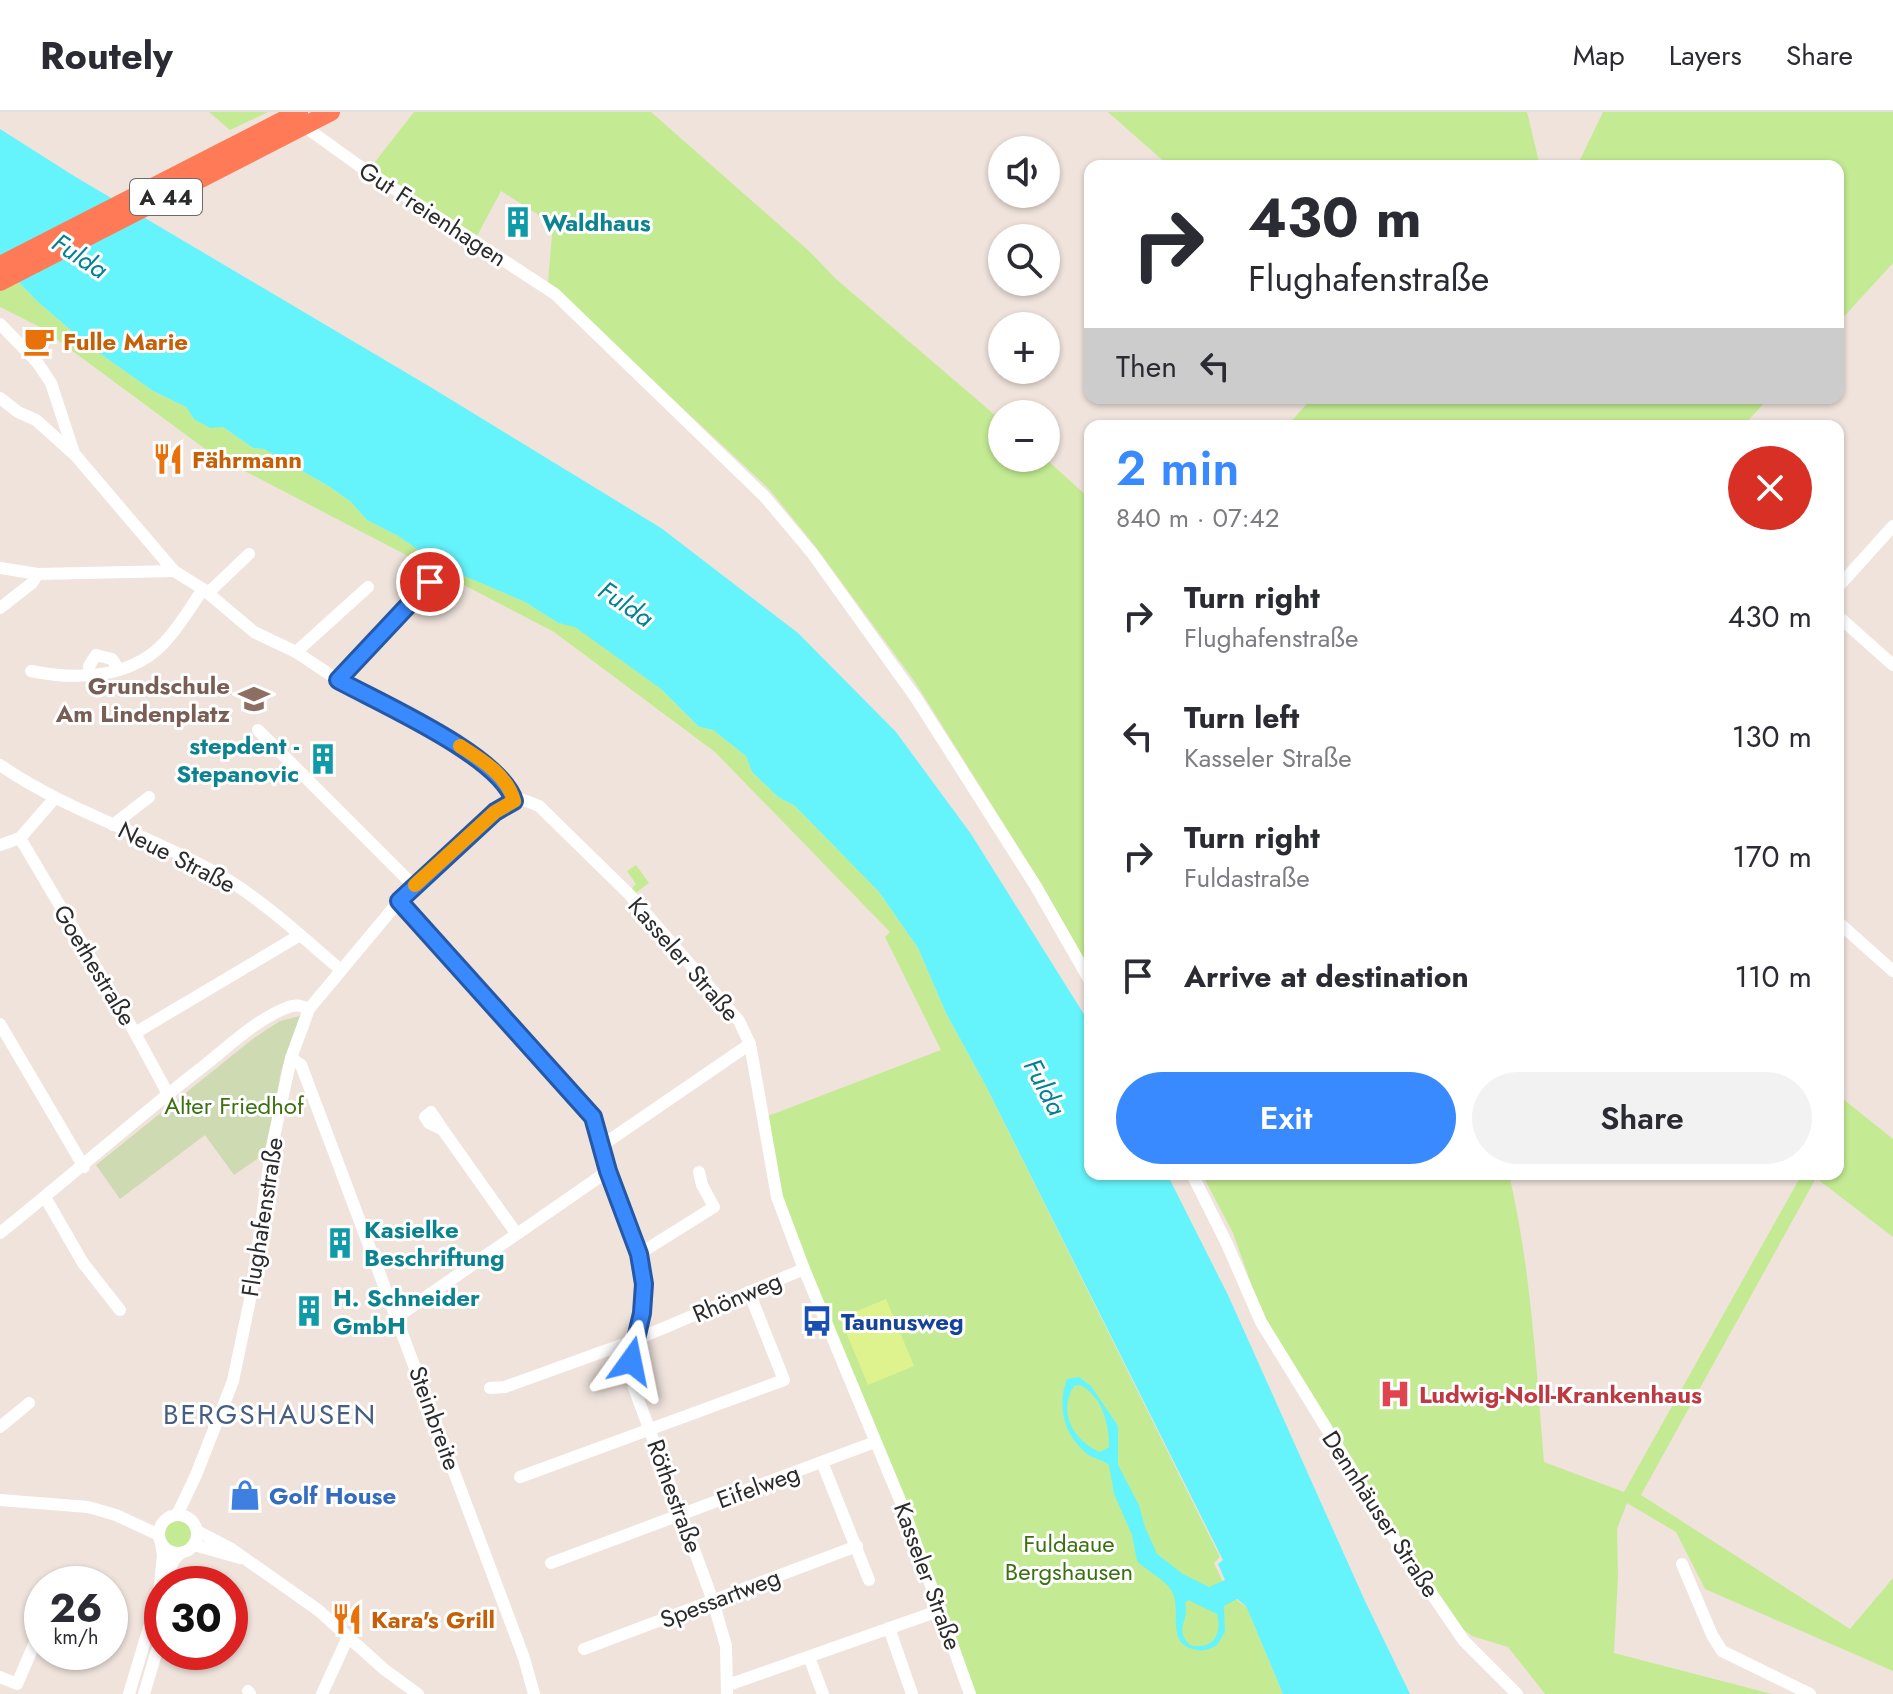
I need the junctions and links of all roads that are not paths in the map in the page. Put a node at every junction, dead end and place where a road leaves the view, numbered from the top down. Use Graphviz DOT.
graph roads {
  1 [pos="286,112"];
  2 [pos="299,112"];
  3 [pos="331,112"];
  4 [pos="0,265"];
  5 [pos="0,282"];
  6 [pos="0,324"];
  7 [pos="0,398"];
  8 [pos="76,456"];
  9 [pos="1893,526"];
  10 [pos="249,554"];
  11 [pos="0,568"];
  12 [pos="174,571"];
  13 [pos="38,574"];
  14 [pos="1844,580"];
  15 [pos="430,582"];
  16 [pos="368,587"];
  17 [pos="206,591"];
  18 [pos="0,608"];
  19 [pos="1844,621"];
  20 [pos="296,652"];
  21 [pos="1893,665"];
  22 [pos="119,670"];
  23 [pos="31,671"];
  24 [pos="90,675"];
  25 [pos="338,680"];
  26 [pos="258,730"];
  27 [pos="0,765"];
  28 [pos="149,797"];
  29 [pos="54,799"];
  30 [pos="514,801"];
  31 [pos="113,825"];
  32 [pos="20,838"];
  33 [pos="0,845"];
  34 [pos="414,886"];
  35 [pos="399,901"];
  36 [pos="1844,927"];
  37 [pos="300,935"];
  38 [pos="341,970"];
  39 [pos="1084,971"];
  40 [pos="1893,971"];
  41 [pos="309,1009"];
  42 [pos="0,1024"];
  43 [pos="135,1033"];
  44 [pos="750,1044"];
  45 [pos="291,1058"];
  46 [pos="168,1094"];
  47 [pos="443,1130"];
  48 [pos="601,1146"];
  49 [pos="84,1167"];
  50 [pos="608,1171"];
  51 [pos="699,1172"];
  52 [pos="1195,1180"];
  53 [pos="45,1197"];
  54 [pos="0,1233"];
  55 [pos="516,1233"];
  56 [pos="639,1254"];
  57 [pos="804,1269"];
  58 [pos="749,1292"];
  59 [pos="120,1310"];
  60 [pos="397,1317"];
  61 [pos="635,1340"];
  62 [pos="490,1388"];
  63 [pos="29,1403"];
  64 [pos="0,1427"];
  65 [pos="650,1430"];
  66 [pos="875,1442"];
  67 [pos="822,1462"];
  68 [pos="520,1477"];
  69 [pos="0,1500"];
  70 [pos="682,1514"];
  71 [pos="116,1515"];
  72 [pos="177,1518"];
  73 [pos="197,1531"];
  74 [pos="160,1539"];
  75 [pos="194,1545"];
  76 [pos="857,1546"];
  77 [pos="181,1553"];
  78 [pos="242,1559"];
  79 [pos="551,1563"];
  80 [pos="1682,1564"];
  81 [pos="171,1566"];
  82 [pos="869,1580"];
  83 [pos="713,1601"];
  84 [pos="941,1610"];
  85 [pos="889,1628"];
  86 [pos="348,1637"];
  87 [pos="584,1649"];
  88 [pos="809,1657"];
  89 [pos="24,1668"];
  90 [pos="151,1670"];
  91 [pos="0,1677"];
  92 [pos="728,1689"];
  93 [pos="129,1694"];
  94 [pos="144,1694"];
  95 [pos="322,1694"];
  96 [pos="418,1694"];
  97 [pos="534,1694"];
  98 [pos="823,1694"];
  99 [pos="912,1694"];
  100 [pos="970,1694"];
  101 [pos="1517,1694"];
  102 [pos="1810,1694"];
  1 -- 39 [label="street, Gut Freienhagen"];
  2 -- 4 [label="highway, A 44"];
  3 -- 5 [label="highway, A 44"];
  6 -- 8 [label="street"];
  7 -- 8 [label="street"];
  8 -- 12 [label="street"];
  9 -- 14 [label="street"];
  10 -- 17 [label="street"];
  11 -- 13 [label="street"];
  12 -- 13 [label="street"];
  12 -- 17 [label="street"];
  13 -- 18 [label="street"];
  15 -- 25 [label="street"];
  16 -- 20 [label="street"];
  17 -- 20 [label="street"];
  17 -- 22 [label="street"];
  19 -- 21 [label="street"];
  20 -- 25 [label="street"];
  22 -- 24 [label="street"];
  22 -- 24 [label="street"];
  23 -- 24 [label="street"];
  25 -- 30 [label="street"];
  26 -- 34 [label="street"];
  27 -- 29 [label="street, Neue Straße"];
  28 -- 31 [label="street"];
  29 -- 31 [label="street, Neue Straße"];
  29 -- 32 [label="street"];
  30 -- 34 [label="street, Flughafenstraße"];
  30 -- 44 [label="street, Kasseler Straße"];
  31 -- 37 [label="street, Neue Straße"];
  32 -- 33 [label="street"];
  32 -- 43 [label="street, Goethestraße"];
  34 -- 35 [label="street, Flughafenstraße"];
  35 -- 38 [label="street, Flughafenstraße"];
  35 -- 48 [label="street, Röthestraße"];
  36 -- 40 [label="street"];
  37 -- 38 [label="street, Neue Straße"];
  37 -- 43 [label="street"];
  38 -- 41 [label="street, Flughafenstraße"];
  41 -- 45 [label="street, Flughafenstraße"];
  41 -- 46 [label="street"];
  42 -- 49 [label="street"];
  43 -- 46 [label="street, Goethestraße"];
  44 -- 48 [label="street"];
  44 -- 57 [label="street, Kasseler Straße"];
  45 -- 60 [label="street, Steinbreite"];
  45 -- 72 [label="street, Flughafenstraße"];
  46 -- 49 [label="street"];
  47 -- 55 [label="street"];
  48 -- 50 [label="street, Röthestraße"];
  49 -- 53 [label="street"];
  50 -- 55 [label="street"];
  50 -- 56 [label="street, Röthestraße"];
  51 -- 56 [label="street"];
  52 -- 101 [label="street, Dennhäuser Straße"];
  53 -- 54 [label="street"];
  53 -- 59 [label="street"];
  55 -- 60 [label="street"];
  56 -- 61 [label="street, Röthestraße"];
  57 -- 58 [label="street, Rhönweg"];
  57 -- 66 [label="street, Kasseler Straße"];
  58 -- 61 [label="street, Rhönweg"];
  58 -- 65 [label="street"];
  60 -- 97 [label="street, Steinbreite"];
  61 -- 62 [label="street, Rhönweg"];
  61 -- 65 [label="street, Röthestraße"];
  63 -- 64 [label="street"];
  65 -- 68 [label="street"];
  65 -- 70 [label="street, Röthestraße"];
  66 -- 67 [label="street, Eifelweg"];
  66 -- 84 [label="street, Kasseler Straße"];
  67 -- 70 [label="street, Eifelweg"];
  67 -- 76 [label="street"];
  69 -- 71 [label="street"];
  70 -- 79 [label="street, Eifelweg"];
  70 -- 83 [label="street, Röthestraße"];
  71 -- 72 [label="street"];
  71 -- 74 [label="street"];
  72 -- 73 [label="street"];
  72 -- 74 [label="street"];
  73 -- 75 [label="street"];
  73 -- 78 [label="street"];
  74 -- 77 [label="street"];
  74 -- 93 [label="street"];
  75 -- 77 [label="street"];
  75 -- 78 [label="street"];
  76 -- 82 [label="street"];
  76 -- 83 [label="street, Spessartweg"];
  77 -- 81 [label="street"];
  78 -- 86 [label="street"];
  80 -- 102 [label="street"];
  83 -- 87 [label="street, Spessartweg"];
  83 -- 92 [label="street, Röthestraße"];
  84 -- 85 [label="street"];
  84 -- 100 [label="street, Kasseler Straße"];
  85 -- 88 [label="street"];
  85 -- 99 [label="street"];
  86 -- 95 [label="street"];
  86 -- 96 [label="street"];
  88 -- 92 [label="street"];
  88 -- 98 [label="street"];
  89 -- 91 [label="street"];
  90 -- 94 [label="street"];
}
